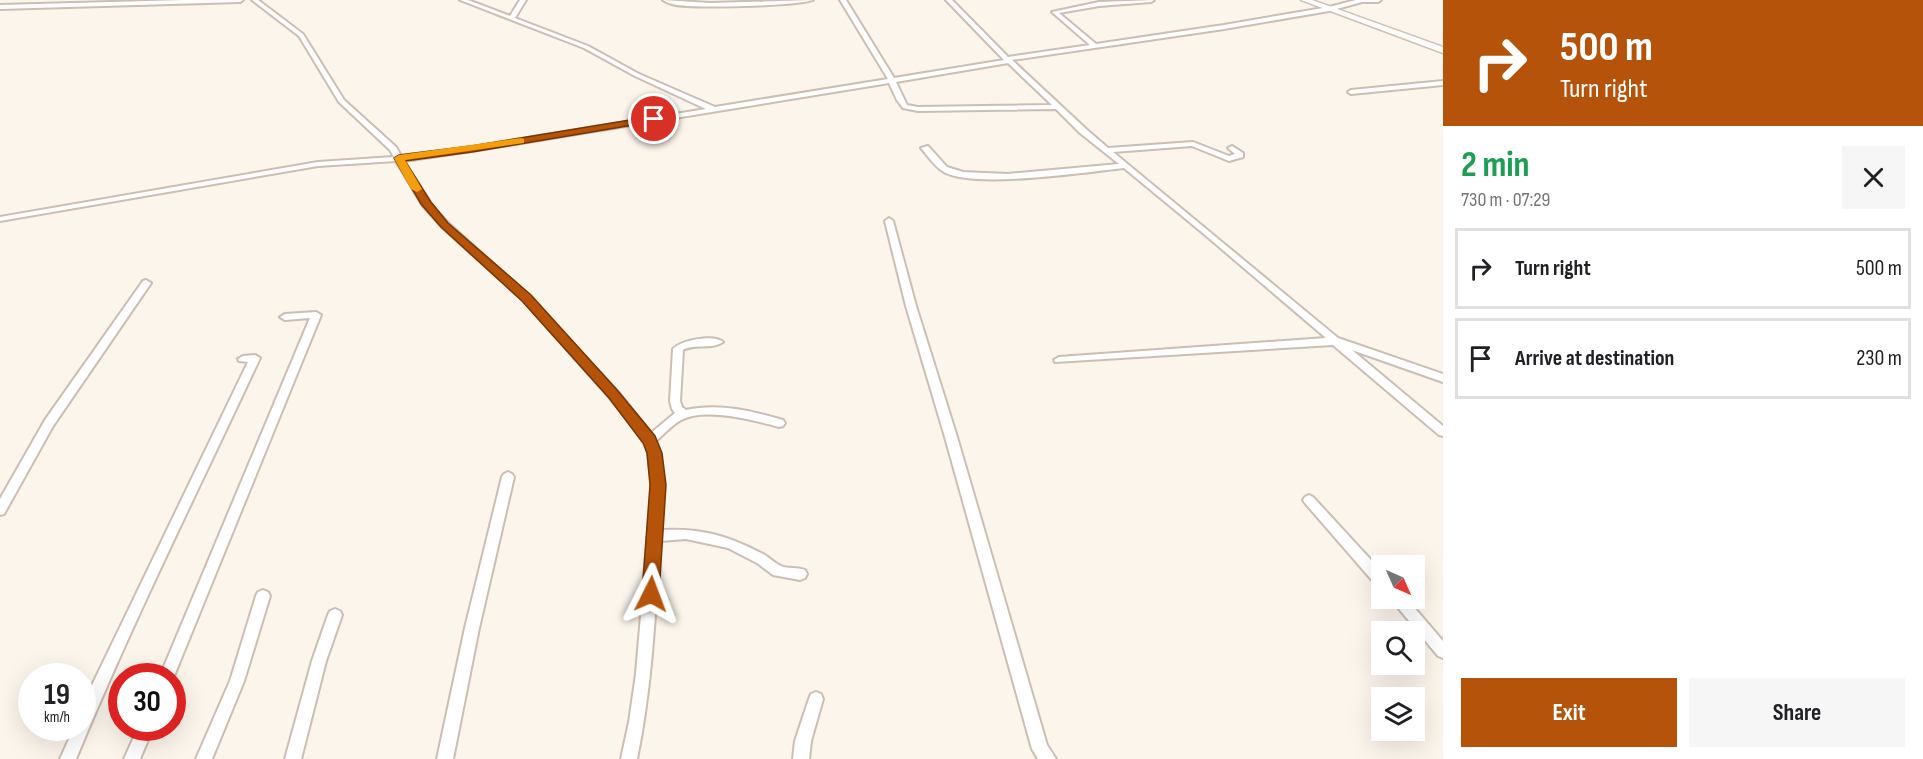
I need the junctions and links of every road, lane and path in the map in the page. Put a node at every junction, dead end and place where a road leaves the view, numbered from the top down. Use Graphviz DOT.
graph roads {
  1 [pos="240,0"];
  2 [pos="255,0"];
  3 [pos="463,0"];
  4 [pos="523,0"];
  5 [pos="666,0"];
  6 [pos="810,0"];
  7 [pos="843,0"];
  8 [pos="949,0"];
  9 [pos="1151,0"];
  10 [pos="1305,0"];
  11 [pos="1378,0"];
  12 [pos="0,8"];
  13 [pos="1329,9"];
  14 [pos="511,19"];
  15 [pos="1096,46"];
  16 [pos="1443,50"];
  17 [pos="1008,60"];
  18 [pos="892,80"];
  19 [pos="1443,83"];
  20 [pos="1351,92"];
  21 [pos="1057,107"];
  22 [pos="713,110"];
  23 [pos="926,148"];
  24 [pos="1232,148"];
  25 [pos="1106,150"];
  26 [pos="399,158"];
  27 [pos="1125,166"];
  28 [pos="0,219"];
  29 [pos="889,220"];
  30 [pos="146,283"];
  31 [pos="285,317"];
  32 [pos="1338,341"];
  33 [pos="718,342"];
  34 [pos="243,359"];
  35 [pos="1059,360"];
  36 [pos="1443,378"];
  37 [pos="684,414"];
  38 [pos="778,423"];
  39 [pos="1443,432"];
  40 [pos="650,440"];
  41 [pos="508,477"];
  42 [pos="1309,500"];
  43 [pos="0,510"];
  44 [pos="654,536"];
  45 [pos="1371,570"];
  46 [pos="800,574"];
  47 [pos="263,596"];
  48 [pos="1406,609"];
  49 [pos="335,615"];
  50 [pos="1443,651"];
  51 [pos="172,663"];
  52 [pos="96,695"];
  53 [pos="816,699"];
  54 [pos="76,741"];
  55 [pos="140,741"];
  56 [pos="68,759"];
  57 [pos="132,759"];
  58 [pos="204,759"];
  59 [pos="293,759"];
  60 [pos="445,759"];
  61 [pos="629,759"];
  62 [pos="801,759"];
  63 [pos="1048,759"];
  1 -- 12 [label="street"];
  2 -- 26 [label="street"];
  3 -- 14 [label="street"];
  4 -- 14 [label="street"];
  5 -- 6 [label="street"];
  7 -- 18 [label="street"];
  8 -- 17 [label="street"];
  9 -- 15 [label="street"];
  10 -- 13 [label="street"];
  11 -- 13 [label="street"];
  13 -- 15 [label="street"];
  13 -- 16 [label="street"];
  14 -- 22 [label="street"];
  15 -- 17 [label="street"];
  17 -- 18 [label="street"];
  17 -- 21 [label="street"];
  18 -- 21 [label="street"];
  18 -- 22 [label="street"];
  19 -- 20 [label="street"];
  21 -- 25 [label="street"];
  22 -- 26 [label="street"];
  23 -- 27 [label="street"];
  24 -- 25 [label="street"];
  25 -- 27 [label="street"];
  26 -- 28 [label="street"];
  26 -- 40 [label="street"];
  27 -- 32 [label="street"];
  29 -- 63 [label="street"];
  30 -- 43 [label="street"];
  31 -- 51 [label="street"];
  32 -- 35 [label="street"];
  32 -- 36 [label="street"];
  32 -- 39 [label="street"];
  33 -- 37 [label="street"];
  34 -- 52 [label="street"];
  37 -- 38 [label="street"];
  37 -- 40 [label="street"];
  40 -- 44 [label="street"];
  41 -- 60 [label="street"];
  42 -- 45 [label="street"];
  44 -- 46 [label="street"];
  44 -- 61 [label="street"];
  47 -- 58 [label="street"];
  48 -- 50 [label="street"];
  49 -- 59 [label="street"];
  53 -- 62 [label="street"];
  54 -- 56 [label="street"];
  55 -- 57 [label="street"];
}
